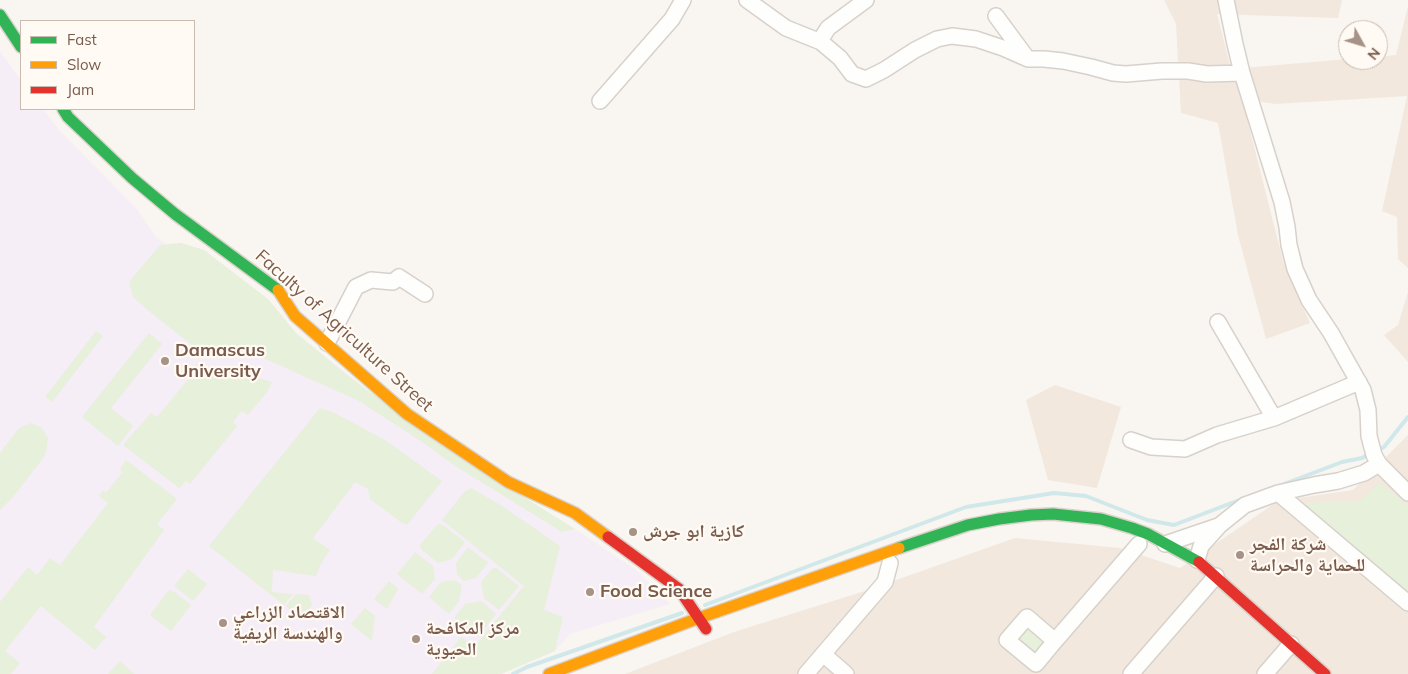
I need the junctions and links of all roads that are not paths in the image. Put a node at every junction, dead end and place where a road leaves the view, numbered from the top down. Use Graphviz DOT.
graph roads {
  1 [pos="683,0"];
  2 [pos="747,0"];
  3 [pos="866,0"];
  4 [pos="1226,0"];
  5 [pos="0,15"];
  6 [pos="996,16"];
  7 [pos="821,42"];
  8 [pos="20,45"];
  9 [pos="1028,59"];
  10 [pos="1242,73"];
  11 [pos="600,101"];
  12 [pos="64,110"];
  13 [pos="425,294"];
  14 [pos="1218,322"];
  15 [pos="327,343"];
  16 [pos="1359,382"];
  17 [pos="1274,418"];
  18 [pos="1131,440"];
  19 [pos="1376,460"];
  20 [pos="1278,493"];
  21 [pos="1408,493"];
  22 [pos="1220,525"];
  23 [pos="952,542"];
  24 [pos="1135,543"];
  25 [pos="1165,544"];
  26 [pos="1197,560"];
  27 [pos="890,563"];
  28 [pos="872,569"];
  29 [pos="1216,576"];
  30 [pos="1408,603"];
  31 [pos="699,618"];
  32 [pos="707,629"];
  33 [pos="1055,641"];
  34 [pos="1291,644"];
  35 [pos="824,654"];
  36 [pos="549,674"];
  37 [pos="806,674"];
  38 [pos="846,674"];
  39 [pos="1131,674"];
  40 [pos="1265,674"];
  41 [pos="1325,674"];
  1 -- 11 [label="street"];
  2 -- 7 [label="street"];
  3 -- 7 [label="street"];
  4 -- 10 [label="street"];
  5 -- 8 [label="main road"];
  6 -- 9 [label="street"];
  7 -- 9 [label="street"];
  9 -- 10 [label="street"];
  10 -- 16 [label="street"];
  12 -- 15 [label="main road, Faculty of Agriculture Street"];
  13 -- 15 [label="street"];
  14 -- 17 [label="street"];
  15 -- 31 [label="main road, Faculty of Agriculture Street"];
  16 -- 17 [label="street"];
  16 -- 19 [label="street"];
  17 -- 18 [label="street"];
  19 -- 20 [label="street"];
  19 -- 21 [label="street"];
  20 -- 22 [label="street"];
  20 -- 30 [label="street"];
  22 -- 25 [label="street"];
  22 -- 26 [label="street"];
  23 -- 27 [label="main road"];
  24 -- 25 [label="main road"];
  24 -- 33 [label="street"];
  25 -- 26 [label="main road"];
  25 -- 31 [label="main road"];
  26 -- 29 [label="main road"];
  27 -- 28 [label="main road"];
  27 -- 35 [label="street"];
  29 -- 34 [label="main road"];
  29 -- 39 [label="street"];
  31 -- 32 [label="main road, Faculty of Agriculture Street"];
  31 -- 36 [label="main road"];
  34 -- 40 [label="street"];
  34 -- 41 [label="main road"];
  35 -- 37 [label="street"];
  35 -- 38 [label="street"];
}
